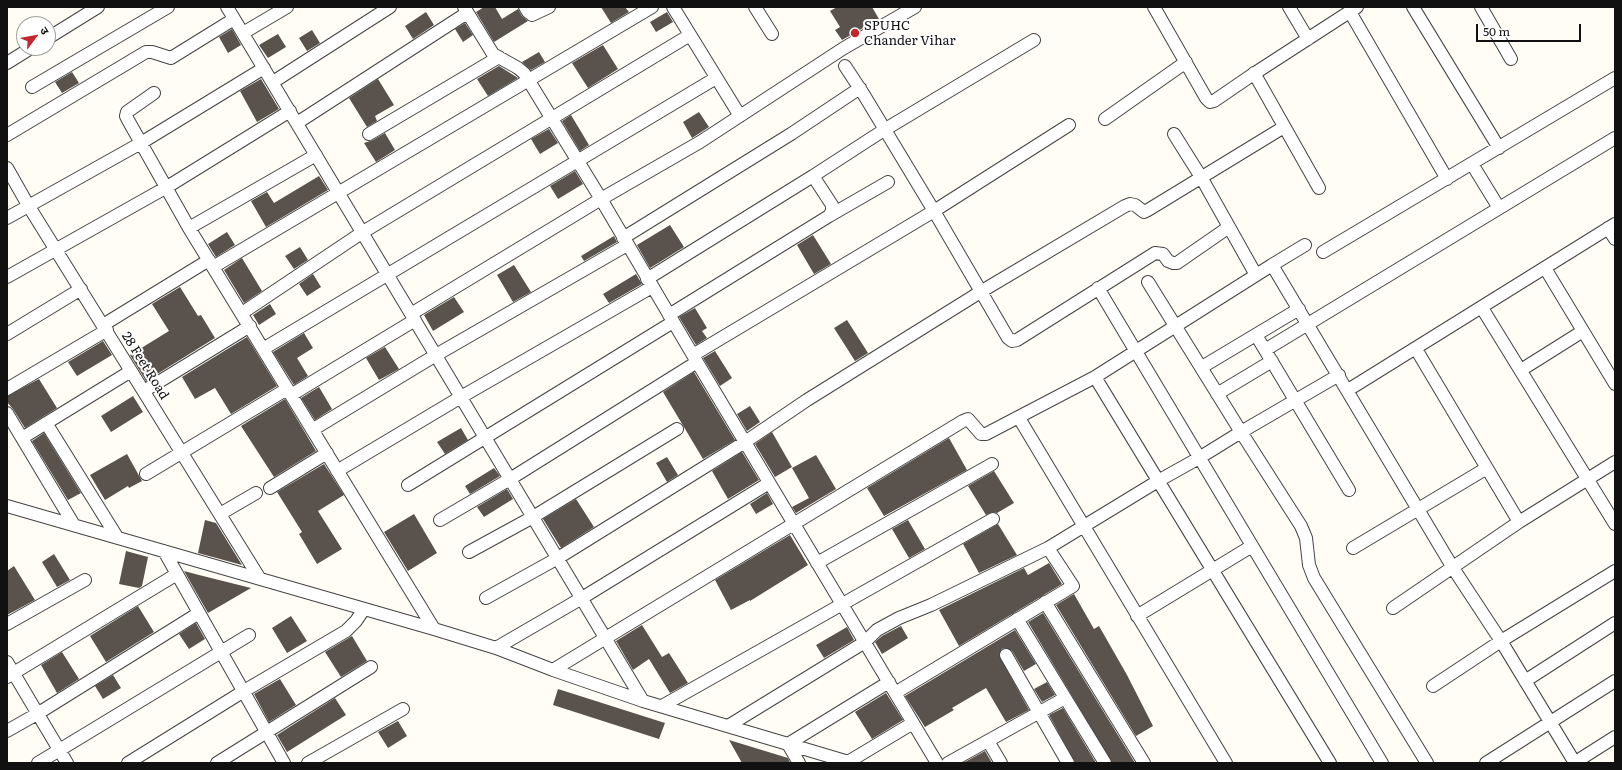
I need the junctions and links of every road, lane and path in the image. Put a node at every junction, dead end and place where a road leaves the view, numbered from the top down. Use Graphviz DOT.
graph roads {
  1 [pos="98,7"];
  2 [pos="168,7"];
  3 [pos="227,7"];
  4 [pos="287,7"];
  5 [pos="390,7"];
  6 [pos="525,7"];
  7 [pos="549,7"];
  8 [pos="652,7"];
  9 [pos="673,7"];
  10 [pos="755,7"];
  11 [pos="915,7"];
  12 [pos="1154,7"];
  13 [pos="1289,7"];
  14 [pos="1413,7"];
  15 [pos="1481,7"];
  16 [pos="1354,9"];
  17 [pos="465,10"];
  18 [pos="234,19"];
  19 [pos="56,33"];
  20 [pos="243,33"];
  21 [pos="772,34"];
  22 [pos="690,35"];
  23 [pos="1308,38"];
  24 [pos="1034,40"];
  25 [pos="18,56"];
  26 [pos="499,57"];
  27 [pos="1511,59"];
  28 [pos="1186,62"];
  29 [pos="7,63"];
  30 [pos="846,66"];
  31 [pos="264,68"];
  32 [pos="1254,73"];
  33 [pos="716,78"];
  34 [pos="1615,78"];
  35 [pos="528,81"];
  36 [pos="273,82"];
  37 [pos="32,87"];
  38 [pos="860,88"];
  39 [pos="154,93"];
  40 [pos="290,111"];
  41 [pos="740,116"];
  42 [pos="1105,119"];
  43 [pos="552,120"];
  44 [pos="297,123"];
  45 [pos="1069,125"];
  46 [pos="1284,127"];
  47 [pos="884,130"];
  48 [pos="369,134"];
  49 [pos="1174,134"];
  50 [pos="7,135"];
  51 [pos="1615,138"];
  52 [pos="141,143"];
  53 [pos="1499,148"];
  54 [pos="316,154"];
  55 [pos="577,161"];
  56 [pos="1472,164"];
  57 [pos="7,168"];
  58 [pos="813,176"];
  59 [pos="1201,177"];
  60 [pos="1447,179"];
  61 [pos="888,182"];
  62 [pos="167,187"];
  63 [pos="1319,188"];
  64 [pos="339,193"];
  65 [pos="601,199"];
  66 [pos="28,205"];
  67 [pos="1499,208"];
  68 [pos="934,211"];
  69 [pos="829,216"];
  70 [pos="7,218"];
  71 [pos="1612,226"];
  72 [pos="1229,227"];
  73 [pos="189,228"];
  74 [pos="363,232"];
  75 [pos="1615,239"];
  76 [pos="625,242"];
  77 [pos="1305,245"];
  78 [pos="56,248"];
  79 [pos="1323,252"];
  80 [pos="211,264"];
  81 [pos="1272,266"];
  82 [pos="1544,268"];
  83 [pos="388,274"];
  84 [pos="1256,275"];
  85 [pos="7,277"];
  86 [pos="1148,282"];
  87 [pos="650,283"];
  88 [pos="1098,288"];
  89 [pos="81,289"];
  90 [pos="982,291"];
  91 [pos="1482,308"];
  92 [pos="1299,309"];
  93 [pos="242,313"];
  94 [pos="413,317"];
  95 [pos="671,319"];
  96 [pos="1308,324"];
  97 [pos="250,326"];
  98 [pos="1176,326"];
  99 [pos="105,327"];
  100 [pos="1583,331"];
  101 [pos="7,334"];
  102 [pos="1256,335"];
  103 [pos="263,349"];
  104 [pos="1416,349"];
  105 [pos="1265,350"];
  106 [pos="1135,352"];
  107 [pos="436,355"];
  108 [pos="695,359"];
  109 [pos="1272,361"];
  110 [pos="1202,368"];
  111 [pos="1520,370"];
  112 [pos="131,371"];
  113 [pos="1339,375"];
  114 [pos="1095,377"];
  115 [pos="1615,384"];
  116 [pos="7,389"];
  117 [pos="1348,390"];
  118 [pos="144,391"];
  119 [pos="289,392"];
  120 [pos="1218,394"];
  121 [pos="461,397"];
  122 [pos="1294,401"];
  123 [pos="7,413"];
  124 [pos="1019,418"];
  125 [pos="46,422"];
  126 [pos="677,429"];
  127 [pos="312,430"];
  128 [pos="1241,432"];
  129 [pos="485,437"];
  130 [pos="22,438"];
  131 [pos="745,442"];
  132 [pos="181,452"];
  133 [pos="327,454"];
  134 [pos="1199,458"];
  135 [pos="1615,462"];
  136 [pos="992,464"];
  137 [pos="1487,468"];
  138 [pos="337,471"];
  139 [pos="146,474"];
  140 [pos="510,479"];
  141 [pos="1588,480"];
  142 [pos="1158,481"];
  143 [pos="769,483"];
  144 [pos="408,485"];
  145 [pos="270,488"];
  146 [pos="1348,490"];
  147 [pos="256,493"];
  148 [pos="7,506"];
  149 [pos="1418,508"];
  150 [pos="220,514"];
  151 [pos="533,517"];
  152 [pos="993,519"];
  153 [pos="440,520"];
  154 [pos="1519,522"];
  155 [pos="793,523"];
  156 [pos="1615,524"];
  157 [pos="74,525"];
  158 [pos="1083,527"];
  159 [pos="117,537"];
  160 [pos="1252,546"];
  161 [pos="1048,548"];
  162 [pos="1353,548"];
  163 [pos="164,551"];
  164 [pos="469,552"];
  165 [pos="558,558"];
  166 [pos="817,564"];
  167 [pos="1453,568"];
  168 [pos="1212,570"];
  169 [pos="1615,571"];
  170 [pos="177,574"];
  171 [pos="260,579"];
  172 [pos="85,580"];
  173 [pos="486,598"];
  174 [pos="582,598"];
  175 [pos="1045,602"];
  176 [pos="842,604"];
  177 [pos="1393,608"];
  178 [pos="364,609"];
  179 [pos="199,613"];
  180 [pos="1137,616"];
  181 [pos="1017,619"];
  182 [pos="1615,623"];
  183 [pos="7,624"];
  184 [pos="434,629"];
  185 [pos="249,635"];
  186 [pos="605,638"];
  187 [pos="1501,641"];
  188 [pos="865,642"];
  189 [pos="496,648"];
  190 [pos="220,652"];
  191 [pos="1006,655"];
  192 [pos="7,662"];
  193 [pos="371,667"];
  194 [pos="553,670"];
  195 [pos="10,675"];
  196 [pos="1526,681"];
  197 [pos="1615,681"];
  198 [pos="888,682"];
  199 [pos="1433,686"];
  200 [pos="244,691"];
  201 [pos="895,693"];
  202 [pos="1065,698"];
  203 [pos="643,701"];
  204 [pos="662,706"];
  205 [pos="403,709"];
  206 [pos="1039,713"];
  207 [pos="37,714"];
  208 [pos="913,723"];
  209 [pos="1551,723"];
  210 [pos="728,726"];
  211 [pos="7,731"];
  212 [pos="266,732"];
  213 [pos="1615,737"];
  214 [pos="988,741"];
  215 [pos="788,744"];
  216 [pos="60,750"];
  217 [pos="38,763"];
  218 [pos="67,763"];
  219 [pos="128,763"];
  220 [pos="217,763"];
  221 [pos="284,763"];
  222 [pos="308,763"];
  223 [pos="799,763"];
  224 [pos="850,763"];
  225 [pos="937,763"];
  226 [pos="948,763"];
  227 [pos="1001,763"];
  228 [pos="1068,763"];
  229 [pos="1105,763"];
  230 [pos="1144,763"];
  231 [pos="1226,763"];
  232 [pos="1330,763"];
  233 [pos="1382,763"];
  234 [pos="1427,763"];
  235 [pos="1486,763"];
  236 [pos="1575,763"];
  1 -- 19 [label="street"];
  2 -- 37 [label="street"];
  3 -- 18 [label="street"];
  4 -- 20 [label="street"];
  5 -- 36 [label="street"];
  6 -- 7 [label="street"];
  8 -- 35 [label="street"];
  9 -- 22 [label="street"];
  10 -- 21 [label="street"];
  11 -- 41 [label="street"];
  12 -- 28 [label="street"];
  13 -- 23 [label="street"];
  14 -- 53 [label="street"];
  15 -- 27 [label="street"];
  16 -- 23 [label="street"];
  16 -- 60 [label="street"];
  17 -- 26 [label="street"];
  17 -- 44 [label="street"];
  18 -- 20 [label="street"];
  18 -- 50 [label="street"];
  20 -- 31 [label="street"];
  22 -- 33 [label="street"];
  22 -- 43 [label="street"];
  23 -- 32 [label="street"];
  24 -- 47 [label="street"];
  25 -- 29 [label="street"];
  26 -- 35 [label="street"];
  26 -- 48 [label="street"];
  28 -- 32 [label="street"];
  28 -- 42 [label="street"];
  30 -- 38 [label="street"];
  31 -- 36 [label="street"];
  31 -- 52 [label="street"];
  32 -- 46 [label="street"];
  33 -- 41 [label="street"];
  33 -- 55 [label="street"];
  34 -- 53 [label="street"];
  35 -- 43 [label="street"];
  35 -- 64 [label="street"];
  36 -- 40 [label="street"];
  38 -- 47 [label="street"];
  38 -- 76 [label="street"];
  39 -- 52 [label="street"];
  40 -- 44 [label="street"];
  40 -- 62 [label="street"];
  41 -- 65 [label="street"];
  43 -- 55 [label="street"];
  43 -- 74 [label="street"];
  44 -- 54 [label="street"];
  45 -- 68 [label="street"];
  46 -- 59 [label="street"];
  46 -- 63 [label="street"];
  47 -- 58 [label="street"];
  47 -- 68 [label="street"];
  49 -- 59 [label="street"];
  51 -- 67 [label="street"];
  52 -- 62 [label="street"];
  52 -- 66 [label="street"];
  53 -- 56 [label="street"];
  54 -- 64 [label="street"];
  54 -- 73 [label="street"];
  55 -- 65 [label="street"];
  55 -- 83 [label="street"];
  56 -- 60 [label="street"];
  56 -- 67 [label="street"];
  57 -- 66 [label="street, 28 Feet Road"];
  58 -- 69 [label="street"];
  58 -- 87 [label="street"];
  59 -- 72 [label="street"];
  59 -- 90 [label="street"];
  60 -- 79 [label="street"];
  61 -- 69 [label="street"];
  62 -- 73 [label="street"];
  62 -- 78 [label="street"];
  64 -- 74 [label="street"];
  64 -- 80 [label="street"];
  65 -- 76 [label="street"];
  65 -- 94 [label="street"];
  66 -- 70 [label="street"];
  66 -- 78 [label="street, 28 Feet Road"];
  67 -- 96 [label="street"];
  68 -- 90 [label="street"];
  68 -- 108 [label="street"];
  69 -- 95 [label="street"];
  71 -- 75 [label="street"];
  71 -- 82 [label="street"];
  72 -- 84 [label="street"];
  72 -- 88 [label="street"];
  73 -- 80 [label="street"];
  74 -- 83 [label="street"];
  74 -- 93 [label="street"];
  76 -- 87 [label="street"];
  76 -- 107 [label="street"];
  77 -- 81 [label="street"];
  78 -- 85 [label="street"];
  78 -- 89 [label="street, 28 Feet Road"];
  80 -- 93 [label="street"];
  80 -- 99 [label="street"];
  81 -- 84 [label="street"];
  81 -- 92 [label="street"];
  82 -- 91 [label="street"];
  82 -- 100 [label="street"];
  83 -- 94 [label="street"];
  83 -- 103 [label="street"];
  84 -- 98 [label="street"];
  86 -- 98 [label="street"];
  87 -- 95 [label="street"];
  87 -- 121 [label="street"];
  88 -- 90 [label="street"];
  88 -- 106 [label="street"];
  89 -- 99 [label="street, 28 Feet Road"];
  89 -- 101 [label="street"];
  90 -- 131 [label="street"];
  91 -- 104 [label="street"];
  91 -- 111 [label="street"];
  92 -- 96 [label="street"];
  92 -- 102 [label="street"];
  93 -- 97 [label="street"];
  94 -- 107 [label="street"];
  94 -- 119 [label="street"];
  95 -- 108 [label="street"];
  95 -- 129 [label="street"];
  96 -- 105 [label="street"];
  96 -- 113 [label="street"];
  97 -- 103 [label="street"];
  97 -- 118 [label="street"];
  98 -- 106 [label="street"];
  98 -- 110 [label="street"];
  99 -- 112 [label="street, 28 Feet Road"];
  99 -- 116 [label="street"];
  100 -- 111 [label="street"];
  100 -- 115 [label="street"];
  102 -- 105 [label="street"];
  102 -- 110 [label="street"];
  103 -- 119 [label="street"];
  104 -- 117 [label="street"];
  104 -- 137 [label="street"];
  105 -- 109 [label="street"];
  106 -- 114 [label="street"];
  106 -- 134 [label="street"];
  107 -- 121 [label="street"];
  107 -- 127 [label="street"];
  108 -- 131 [label="street"];
  108 -- 140 [label="street"];
  109 -- 120 [label="street"];
  109 -- 122 [label="street"];
  110 -- 120 [label="street"];
  111 -- 141 [label="street"];
  112 -- 118 [label="street, 28 Feet Road"];
  112 -- 125 [label="street"];
  113 -- 117 [label="street"];
  113 -- 122 [label="street"];
  114 -- 124 [label="street"];
  114 -- 142 [label="street"];
  117 -- 149 [label="street"];
  118 -- 132 [label="street, 28 Feet Road"];
  119 -- 127 [label="street"];
  119 -- 132 [label="street"];
  120 -- 128 [label="street"];
  121 -- 129 [label="street"];
  121 -- 138 [label="street"];
  122 -- 128 [label="street"];
  122 -- 146 [label="street"];
  123 -- 130 [label="street"];
  124 -- 155 [label="street"];
  124 -- 158 [label="street"];
  125 -- 130 [label="street"];
  125 -- 159 [label="street"];
  126 -- 151 [label="street"];
  127 -- 133 [label="street"];
  128 -- 134 [label="street"];
  128 -- 234 [label="street"];
  129 -- 140 [label="street"];
  129 -- 144 [label="street"];
  130 -- 157 [label="street"];
  131 -- 143 [label="street"];
  131 -- 165 [label="street"];
  132 -- 139 [label="street"];
  132 -- 150 [label="street, 28 Feet Road"];
  133 -- 138 [label="street"];
  133 -- 145 [label="street"];
  134 -- 142 [label="street"];
  134 -- 160 [label="street"];
  135 -- 141 [label="street"];
  136 -- 166 [label="street"];
  137 -- 149 [label="street"];
  137 -- 154 [label="street"];
  138 -- 184 [label="street"];
  140 -- 151 [label="street"];
  140 -- 153 [label="street"];
  141 -- 154 [label="street"];
  141 -- 156 [label="street"];
  142 -- 158 [label="street"];
  142 -- 168 [label="street"];
  143 -- 155 [label="street"];
  143 -- 174 [label="street"];
  147 -- 150 [label="street"];
  148 -- 157 [label="street"];
  149 -- 162 [label="street"];
  149 -- 167 [label="street"];
  150 -- 171 [label="street, 28 Feet Road"];
  151 -- 164 [label="street"];
  151 -- 165 [label="street"];
  152 -- 176 [label="street"];
  154 -- 167 [label="street"];
  155 -- 166 [label="street"];
  155 -- 186 [label="street"];
  157 -- 159 [label="street"];
  158 -- 161 [label="street"];
  158 -- 180 [label="street"];
  159 -- 163 [label="street"];
  160 -- 168 [label="street"];
  160 -- 233 [label="street"];
  161 -- 175 [label="street"];
  161 -- 188 [label="street"];
  163 -- 170 [label="street"];
  163 -- 171 [label="street"];
  165 -- 173 [label="street"];
  165 -- 174 [label="street"];
  166 -- 176 [label="street"];
  167 -- 177 [label="street"];
  167 -- 187 [label="street"];
  168 -- 180 [label="street"];
  168 -- 232 [label="street"];
  169 -- 187 [label="street"];
  170 -- 179 [label="street"];
  170 -- 195 [label="street"];
  171 -- 178 [label="street"];
  172 -- 183 [label="street"];
  174 -- 186 [label="street"];
  174 -- 189 [label="street"];
  175 -- 181 [label="street"];
  175 -- 230 [label="street"];
  176 -- 188 [label="street"];
  176 -- 204 [label="street"];
  178 -- 184 [label="street"];
  178 -- 200 [label="street"];
  179 -- 190 [label="street"];
  179 -- 207 [label="street"];
  180 -- 231 [label="street"];
  181 -- 201 [label="street"];
  181 -- 202 [label="street"];
  182 -- 196 [label="street"];
  184 -- 189 [label="street"];
  185 -- 190 [label="street"];
  186 -- 194 [label="street"];
  186 -- 203 [label="street"];
  187 -- 196 [label="street"];
  187 -- 199 [label="street"];
  188 -- 198 [label="street"];
  188 -- 210 [label="street"];
  189 -- 194 [label="street"];
  190 -- 200 [label="street"];
  190 -- 216 [label="street"];
  191 -- 206 [label="street"];
  192 -- 195 [label="street"];
  193 -- 212 [label="street"];
  194 -- 203 [label="street"];
  195 -- 207 [label="street"];
  196 -- 209 [label="street"];
  197 -- 209 [label="street"];
  198 -- 201 [label="street"];
  198 -- 215 [label="street"];
  200 -- 212 [label="street"];
  200 -- 219 [label="street"];
  201 -- 208 [label="street"];
  202 -- 206 [label="street"];
  202 -- 229 [label="street"];
  203 -- 204 [label="street"];
  204 -- 210 [label="street"];
  205 -- 222 [label="street"];
  206 -- 214 [label="street"];
  206 -- 228 [label="street"];
  207 -- 211 [label="street"];
  207 -- 216 [label="street"];
  208 -- 224 [label="street"];
  208 -- 225 [label="street"];
  209 -- 235 [label="street"];
  209 -- 236 [label="street"];
  210 -- 215 [label="street"];
  212 -- 220 [label="street"];
  212 -- 221 [label="street"];
  213 -- 236 [label="street"];
  214 -- 226 [label="street"];
  214 -- 227 [label="street"];
  215 -- 223 [label="street"];
  215 -- 224 [label="street"];
  216 -- 217 [label="street"];
  216 -- 218 [label="street"];
}
